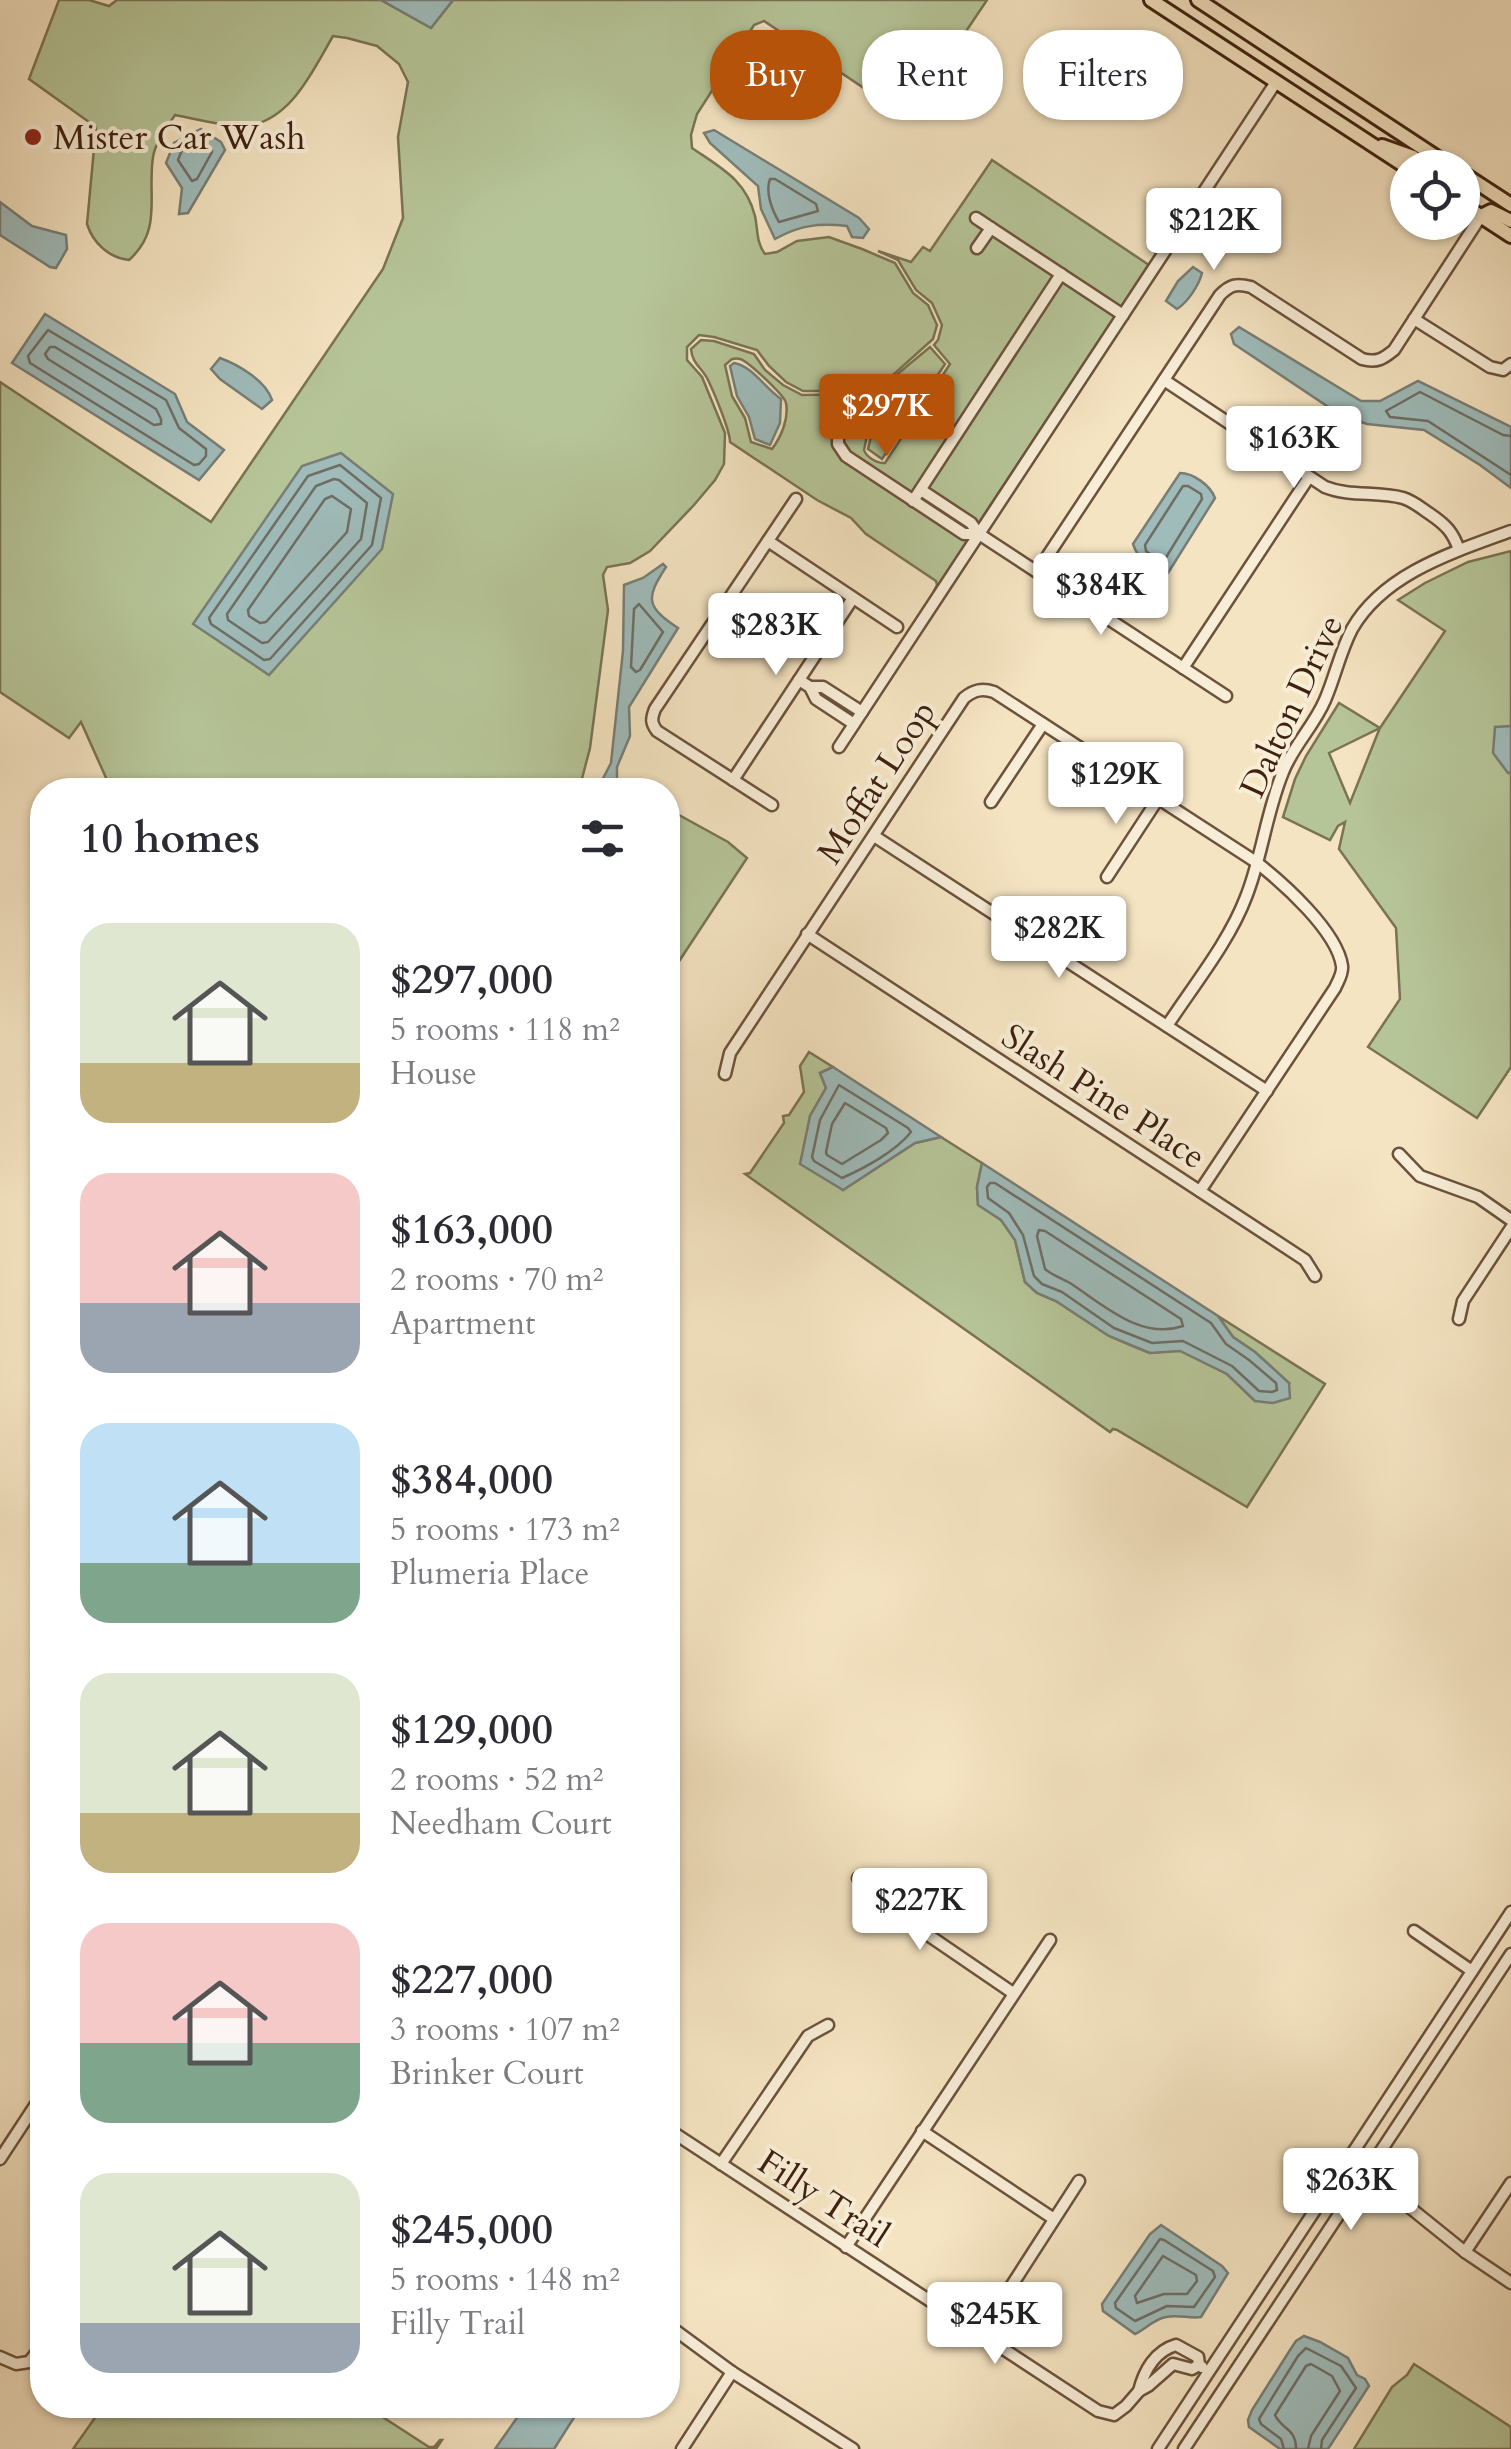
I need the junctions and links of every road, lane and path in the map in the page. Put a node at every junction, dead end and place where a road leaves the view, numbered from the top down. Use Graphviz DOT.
graph roads {
  1 [pos="1151,0"];
  2 [pos="1198,0"];
  3 [pos="1276,82"];
  4 [pos="1365,141"];
  5 [pos="1394,150"];
  6 [pos="1427,150"];
  7 [pos="1390,157"];
  8 [pos="1480,185"];
  9 [pos="1484,188"];
  10 [pos="1480,189"];
  11 [pos="1511,205"];
  12 [pos="1481,216"];
  13 [pos="976,218"];
  14 [pos="1511,221"];
  15 [pos="991,228"];
  16 [pos="1511,236"];
  17 [pos="978,248"];
  18 [pos="1061,274"];
  19 [pos="1123,315"];
  20 [pos="1414,319"];
  21 [pos="1511,364"];
  22 [pos="1164,380"];
  23 [pos="838,428"];
  24 [pos="1309,476"];
  25 [pos="921,490"];
  26 [pos="796,499"];
  27 [pos="914,501"];
  28 [pos="951,510"];
  29 [pos="944,521"];
  30 [pos="1511,531"];
  31 [pos="979,534"];
  32 [pos="768,541"];
  33 [pos="1459,550"];
  34 [pos="1037,572"];
  35 [pos="854,598"];
  36 [pos="897,627"];
  37 [pos="1183,668"];
  38 [pos="799,680"];
  39 [pos="810,687"];
  40 [pos="828,690"];
  41 [pos="1226,696"];
  42 [pos="839,698"];
  43 [pos="820,702"];
  44 [pos="831,709"];
  45 [pos="862,712"];
  46 [pos="854,724"];
  47 [pos="1043,724"];
  48 [pos="839,747"];
  49 [pos="733,780"];
  50 [pos="1158,799"];
  51 [pos="991,802"];
  52 [pos="772,806"];
  53 [pos="874,836"];
  54 [pos="1256,862"];
  55 [pos="1107,877"];
  56 [pos="807,934"];
  57 [pos="1166,1026"];
  58 [pos="724,1074"];
  59 [pos="1267,1092"];
  60 [pos="1400,1154"];
  61 [pos="1200,1191"];
  62 [pos="1511,1220"];
  63 [pos="1511,1228"];
  64 [pos="1315,1276"];
  65 [pos="1459,1319"];
  66 [pos="858,1878"];
  67 [pos="1511,1912"];
  68 [pos="1414,1931"];
  69 [pos="1050,1940"];
  70 [pos="1511,1954"];
  71 [pos="1472,1970"];
  72 [pos="1013,1993"];
  73 [pos="828,2025"];
  74 [pos="30,2113"];
  75 [pos="922,2131"];
  76 [pos="680,2138"];
  77 [pos="0,2159"];
  78 [pos="1348,2160"];
  79 [pos="721,2164"];
  80 [pos="1368,2172"];
  81 [pos="1079,2182"];
  82 [pos="1511,2183"];
  83 [pos="1054,2219"];
  84 [pos="846,2247"];
  85 [pos="1465,2252"];
  86 [pos="1511,2283"];
  87 [pos="980,2333"];
  88 [pos="680,2335"];
  89 [pos="1176,2345"];
  90 [pos="0,2357"];
  91 [pos="30,2360"];
  92 [pos="1173,2364"];
  93 [pos="1204,2368"];
  94 [pos="732,2372"];
  95 [pos="1139,2391"];
  96 [pos="851,2448"];
  97 [pos="682,2449"];
  98 [pos="1158,2449"];
  99 [pos="1184,2449"];
  1 -- 3 [label="main road"];
  2 -- 6 [label="main road"];
  3 -- 4 [label="main road"];
  3 -- 19 [label="street"];
  4 -- 5 [label="main road"];
  4 -- 7 [label="main road"];
  8 -- 9 [label="main road"];
  9 -- 10 [label="main road"];
  9 -- 11 [label="main road"];
  12 -- 14 [label="main road"];
  12 -- 16 [label="main road"];
  12 -- 20 [label="street"];
  13 -- 15 [label="street"];
  15 -- 17 [label="street"];
  15 -- 18 [label="street"];
  18 -- 19 [label="street"];
  18 -- 25 [label="street"];
  19 -- 31 [label="street"];
  20 -- 21 [label="street"];
  20 -- 22 [label="street"];
  22 -- 24 [label="street"];
  22 -- 34 [label="street"];
  23 -- 27 [label="street"];
  24 -- 33 [label="street"];
  24 -- 37 [label="street"];
  25 -- 27 [label="street"];
  25 -- 28 [label="street"];
  26 -- 32 [label="street"];
  27 -- 29 [label="street"];
  28 -- 29 [label="street"];
  28 -- 31 [label="street"];
  29 -- 31 [label="street"];
  30 -- 33 [label="street, Dalton Drive"];
  31 -- 34 [label="street"];
  31 -- 45 [label="street"];
  32 -- 35 [label="street"];
  32 -- 49 [label="street"];
  33 -- 54 [label="street, Dalton Drive"];
  34 -- 37 [label="street"];
  35 -- 36 [label="street"];
  35 -- 38 [label="street"];
  37 -- 41 [label="street"];
  38 -- 39 [label="street"];
  38 -- 49 [label="street"];
  39 -- 40 [label="street"];
  39 -- 43 [label="street"];
  40 -- 42 [label="street"];
  40 -- 43 [label="street"];
  42 -- 44 [label="street"];
  42 -- 45 [label="street"];
  43 -- 44 [label="street"];
  44 -- 46 [label="street"];
  45 -- 46 [label="street"];
  46 -- 48 [label="street"];
  47 -- 50 [label="street, Moffat Loop"];
  47 -- 51 [label="street"];
  47 -- 53 [label="street, Moffat Loop"];
  49 -- 52 [label="street"];
  50 -- 54 [label="street, Moffat Loop"];
  50 -- 55 [label="street"];
  53 -- 56 [label="street, Moffat Loop"];
  53 -- 57 [label="street"];
  54 -- 57 [label="street, Dalton Drive"];
  54 -- 59 [label="street, Moffat Loop"];
  56 -- 58 [label="street, Moffat Loop"];
  56 -- 61 [label="street, Slash Pine Place"];
  57 -- 59 [label="street"];
  59 -- 61 [label="street, Moffat Loop"];
  60 -- 62 [label="street"];
  61 -- 64 [label="street, Slash Pine Place"];
  63 -- 65 [label="street"];
  66 -- 72 [label="street"];
  67 -- 71 [label="street"];
  68 -- 71 [label="street"];
  69 -- 72 [label="street"];
  70 -- 80 [label="street"];
  71 -- 78 [label="street"];
  72 -- 75 [label="street"];
  73 -- 79 [label="street"];
  74 -- 77 [label="street"];
  75 -- 83 [label="street"];
  75 -- 84 [label="street"];
  76 -- 79 [label="street, Filly Trail"];
  78 -- 80 [label="street"];
  78 -- 93 [label="street"];
  79 -- 84 [label="street, Filly Trail"];
  80 -- 85 [label="street"];
  80 -- 99 [label="street"];
  81 -- 83 [label="street"];
  82 -- 85 [label="street"];
  83 -- 87 [label="street"];
  84 -- 87 [label="street, Filly Trail"];
  85 -- 86 [label="street"];
  87 -- 95 [label="street, Filly Trail"];
  88 -- 94 [label="street"];
  89 -- 92 [label="street"];
  89 -- 93 [label="street"];
  89 -- 95 [label="street"];
  90 -- 91 [label="street"];
  92 -- 93 [label="street"];
  92 -- 95 [label="street"];
  93 -- 98 [label="street"];
  94 -- 96 [label="street"];
  94 -- 97 [label="street"];
}
